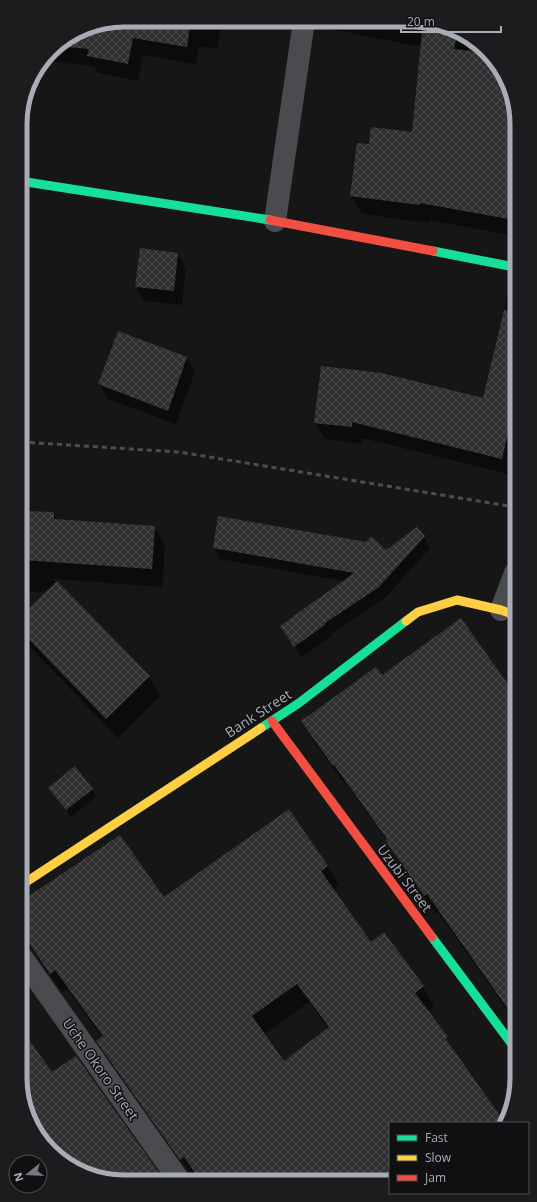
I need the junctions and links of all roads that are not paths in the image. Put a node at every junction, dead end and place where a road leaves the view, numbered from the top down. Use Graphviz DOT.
graph roads {
  1 [pos="303,27"];
  2 [pos="27,182"];
  3 [pos="275,221"];
  4 [pos="510,266"];
  5 [pos="510,601"];
  6 [pos="508,612"];
  7 [pos="272,721"];
  8 [pos="27,881"];
  9 [pos="27,965"];
  10 [pos="510,1042"];
  11 [pos="175,1175"];
  1 -- 3 [label="street"];
  2 -- 3 [label="street"];
  3 -- 4 [label="street"];
  5 -- 6 [label="street"];
  6 -- 7 [label="street, Bank Street"];
  7 -- 8 [label="street, Bank Street"];
  7 -- 10 [label="street, Uzubi Street"];
  9 -- 11 [label="street, Uche Okoro Street"];
}
